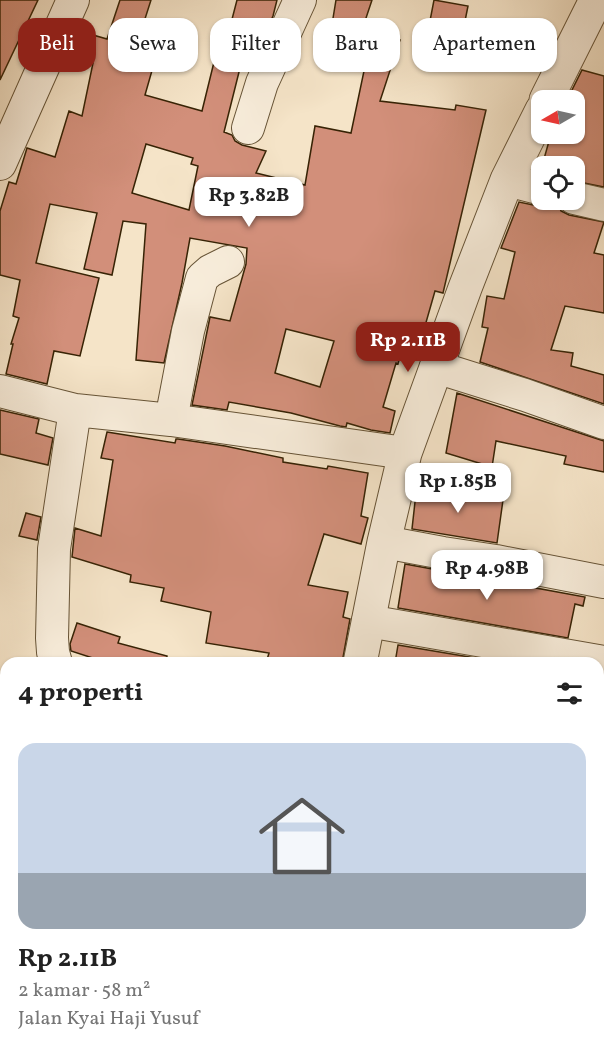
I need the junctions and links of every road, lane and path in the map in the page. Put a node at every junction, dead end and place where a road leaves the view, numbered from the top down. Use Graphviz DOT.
graph roads {
  1 [pos="73,0"];
  2 [pos="300,0"];
  3 [pos="596,0"];
  4 [pos="551,90"];
  5 [pos="248,128"];
  6 [pos="531,132"];
  7 [pos="6,133"];
  8 [pos="0,164"];
  9 [pos="507,180"];
  10 [pos="531,186"];
  11 [pos="585,201"];
  12 [pos="604,205"];
  13 [pos="228,262"];
  14 [pos="436,368"];
  15 [pos="0,391"];
  16 [pos="75,410"];
  17 [pos="171,420"];
  18 [pos="604,423"];
  19 [pos="405,453"];
  20 [pos="384,542"];
  21 [pos="604,582"];
  22 [pos="368,621"];
  23 [pos="54,657"];
  24 [pos="361,657"];
  25 [pos="575,657"];
  1 -- 7 [label="street"];
  2 -- 5 [label="street"];
  3 -- 4 [label="street"];
  6 -- 9 [label="street"];
  7 -- 8 [label="street"];
  9 -- 10 [label="street"];
  9 -- 14 [label="street"];
  11 -- 12 [label="street"];
  13 -- 17 [label="street"];
  14 -- 18 [label="street"];
  14 -- 19 [label="street"];
  15 -- 16 [label="street"];
  16 -- 17 [label="street"];
  16 -- 23 [label="street"];
  17 -- 19 [label="street"];
  19 -- 20 [label="street"];
  20 -- 21 [label="street"];
  20 -- 22 [label="street"];
  22 -- 24 [label="street"];
  22 -- 25 [label="street"];
}
